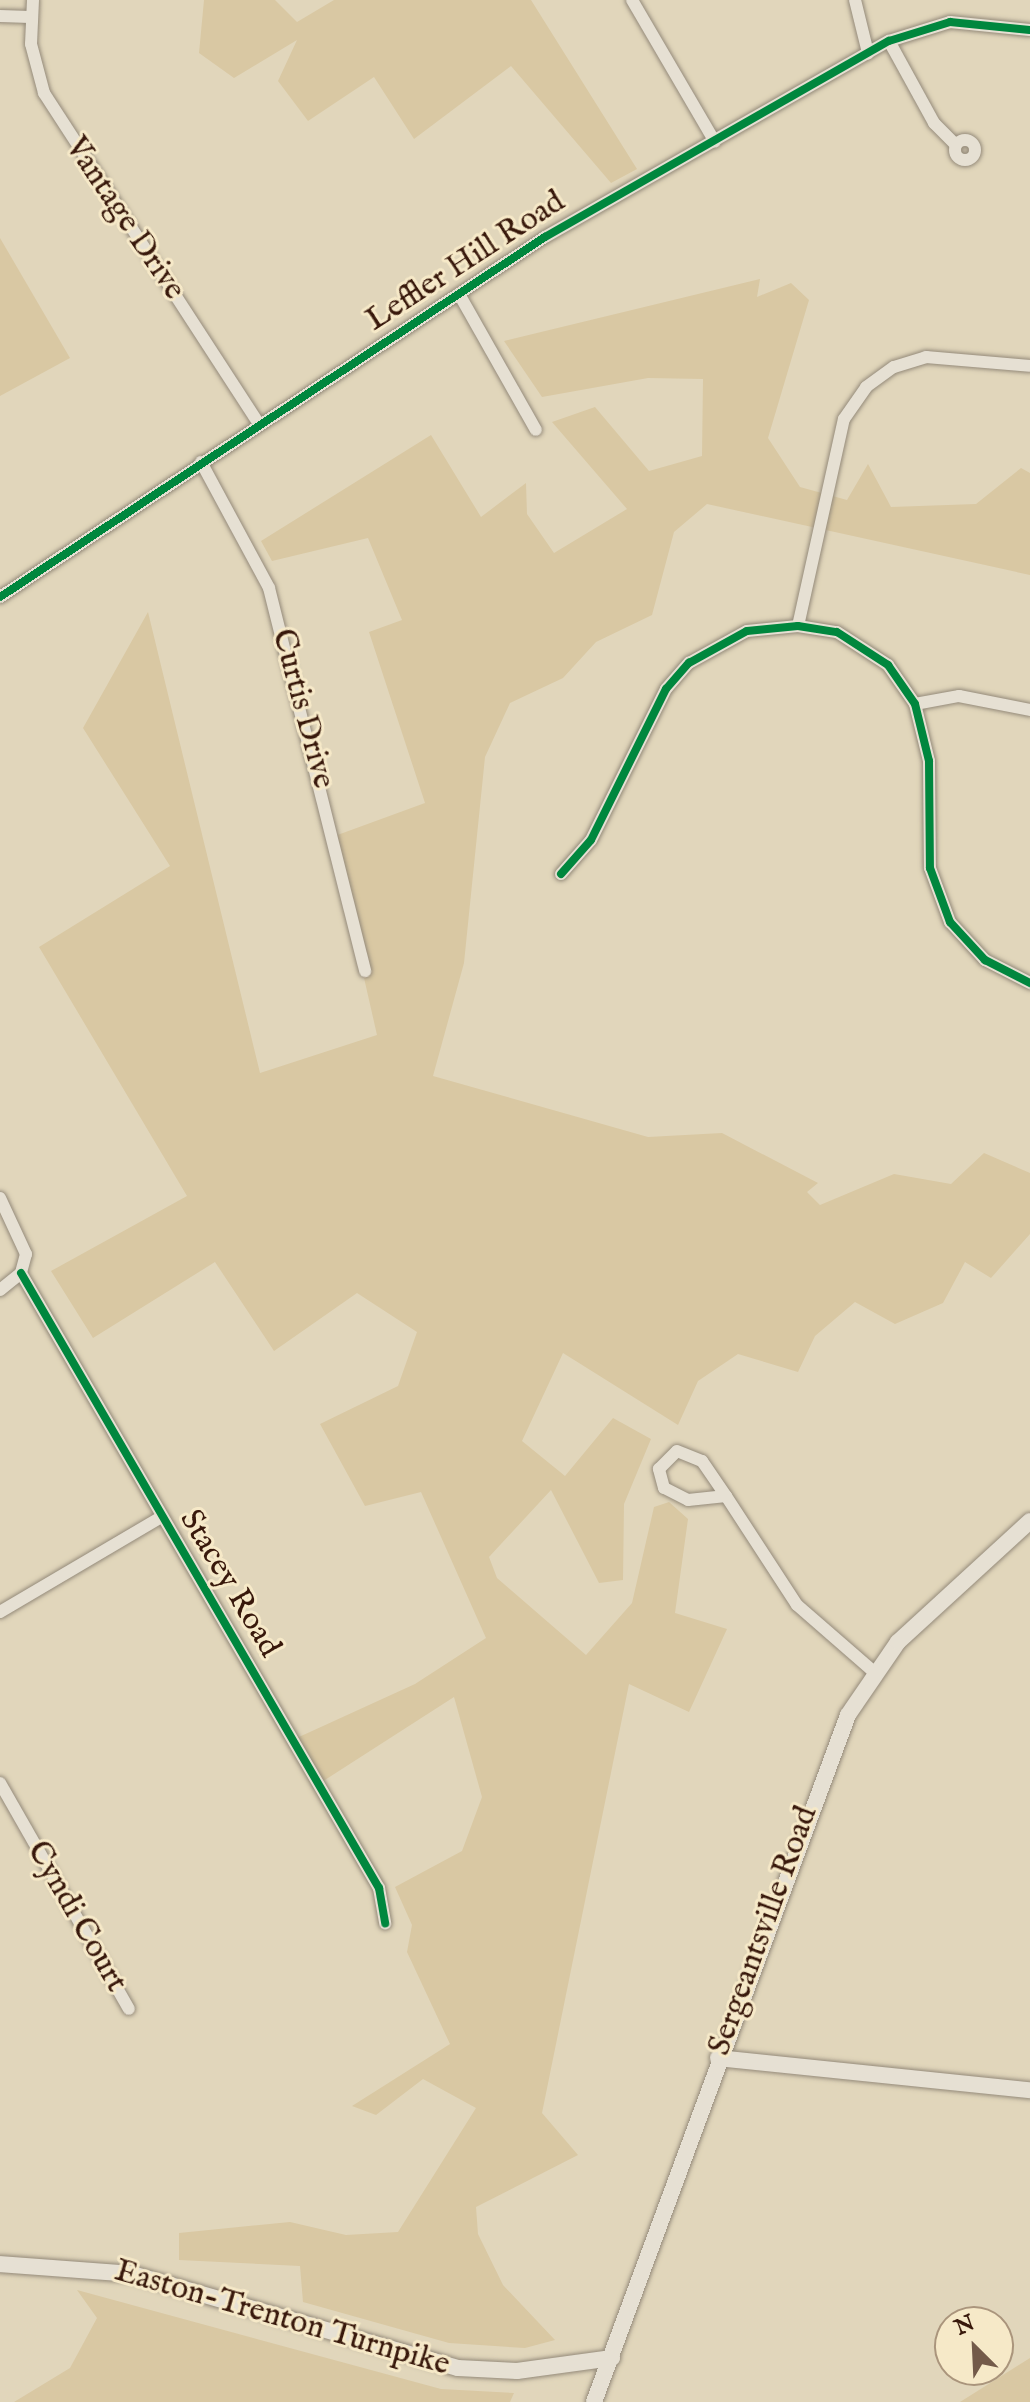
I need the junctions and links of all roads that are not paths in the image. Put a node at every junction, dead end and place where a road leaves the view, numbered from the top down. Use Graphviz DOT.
graph roads {
  1 [pos="33,0"];
  2 [pos="632,0"];
  3 [pos="855,0"];
  4 [pos="0,16"];
  5 [pos="30,17"];
  6 [pos="1030,30"];
  7 [pos="889,41"];
  8 [pos="868,53"];
  9 [pos="715,142"];
  10 [pos="956,145"];
  11 [pos="459,294"];
  12 [pos="1030,366"];
  13 [pos="259,424"];
  14 [pos="536,430"];
  15 [pos="201,462"];
  16 [pos="0,597"];
  17 [pos="798,626"];
  18 [pos="915,704"];
  19 [pos="1030,710"];
  20 [pos="561,874"];
  21 [pos="365,971"];
  22 [pos="1030,983"];
  23 [pos="0,1198"];
  24 [pos="21,1273"];
  25 [pos="0,1290"];
  26 [pos="726,1496"];
  27 [pos="161,1517"];
  28 [pos="1030,1521"];
  29 [pos="0,1612"];
  30 [pos="874,1672"];
  31 [pos="0,1783"];
  32 [pos="385,1923"];
  33 [pos="129,2009"];
  34 [pos="718,2058"];
  35 [pos="1030,2090"];
  36 [pos="0,2264"];
  37 [pos="612,2358"];
  38 [pos="594,2402"];
  1 -- 5 [label="street, Vantage Drive"];
  2 -- 9 [label="street"];
  3 -- 8 [label="street"];
  4 -- 5 [label="street"];
  5 -- 13 [label="street, Vantage Drive"];
  6 -- 7 [label="street, Leffler Hill Road"];
  7 -- 8 [label="street, Leffler Hill Road"];
  7 -- 10 [label="street"];
  8 -- 9 [label="street, Leffler Hill Road"];
  9 -- 11 [label="street, Leffler Hill Road"];
  11 -- 13 [label="street, Leffler Hill Road"];
  11 -- 14 [label="street"];
  12 -- 17 [label="street"];
  13 -- 15 [label="street, Leffler Hill Road"];
  15 -- 16 [label="street, Leffler Hill Road"];
  15 -- 21 [label="street, Curtis Drive"];
  17 -- 18 [label="street"];
  17 -- 20 [label="street"];
  18 -- 19 [label="street"];
  18 -- 22 [label="street"];
  23 -- 24 [label="street"];
  24 -- 25 [label="street"];
  24 -- 27 [label="street, Stacey Road"];
  26 -- 26 [label="street"];
  26 -- 30 [label="street"];
  27 -- 29 [label="street"];
  27 -- 32 [label="street, Stacey Road"];
  28 -- 30 [label="main road, Sergeantsville Road"];
  30 -- 34 [label="main road, Sergeantsville Road"];
  31 -- 33 [label="street, Cyndi Court"];
  34 -- 35 [label="main road"];
  34 -- 37 [label="main road, Sergeantsville Road"];
  36 -- 37 [label="main road, Easton-Trenton Turnpike"];
  37 -- 38 [label="main road, Sergeantsville Road"];
}
